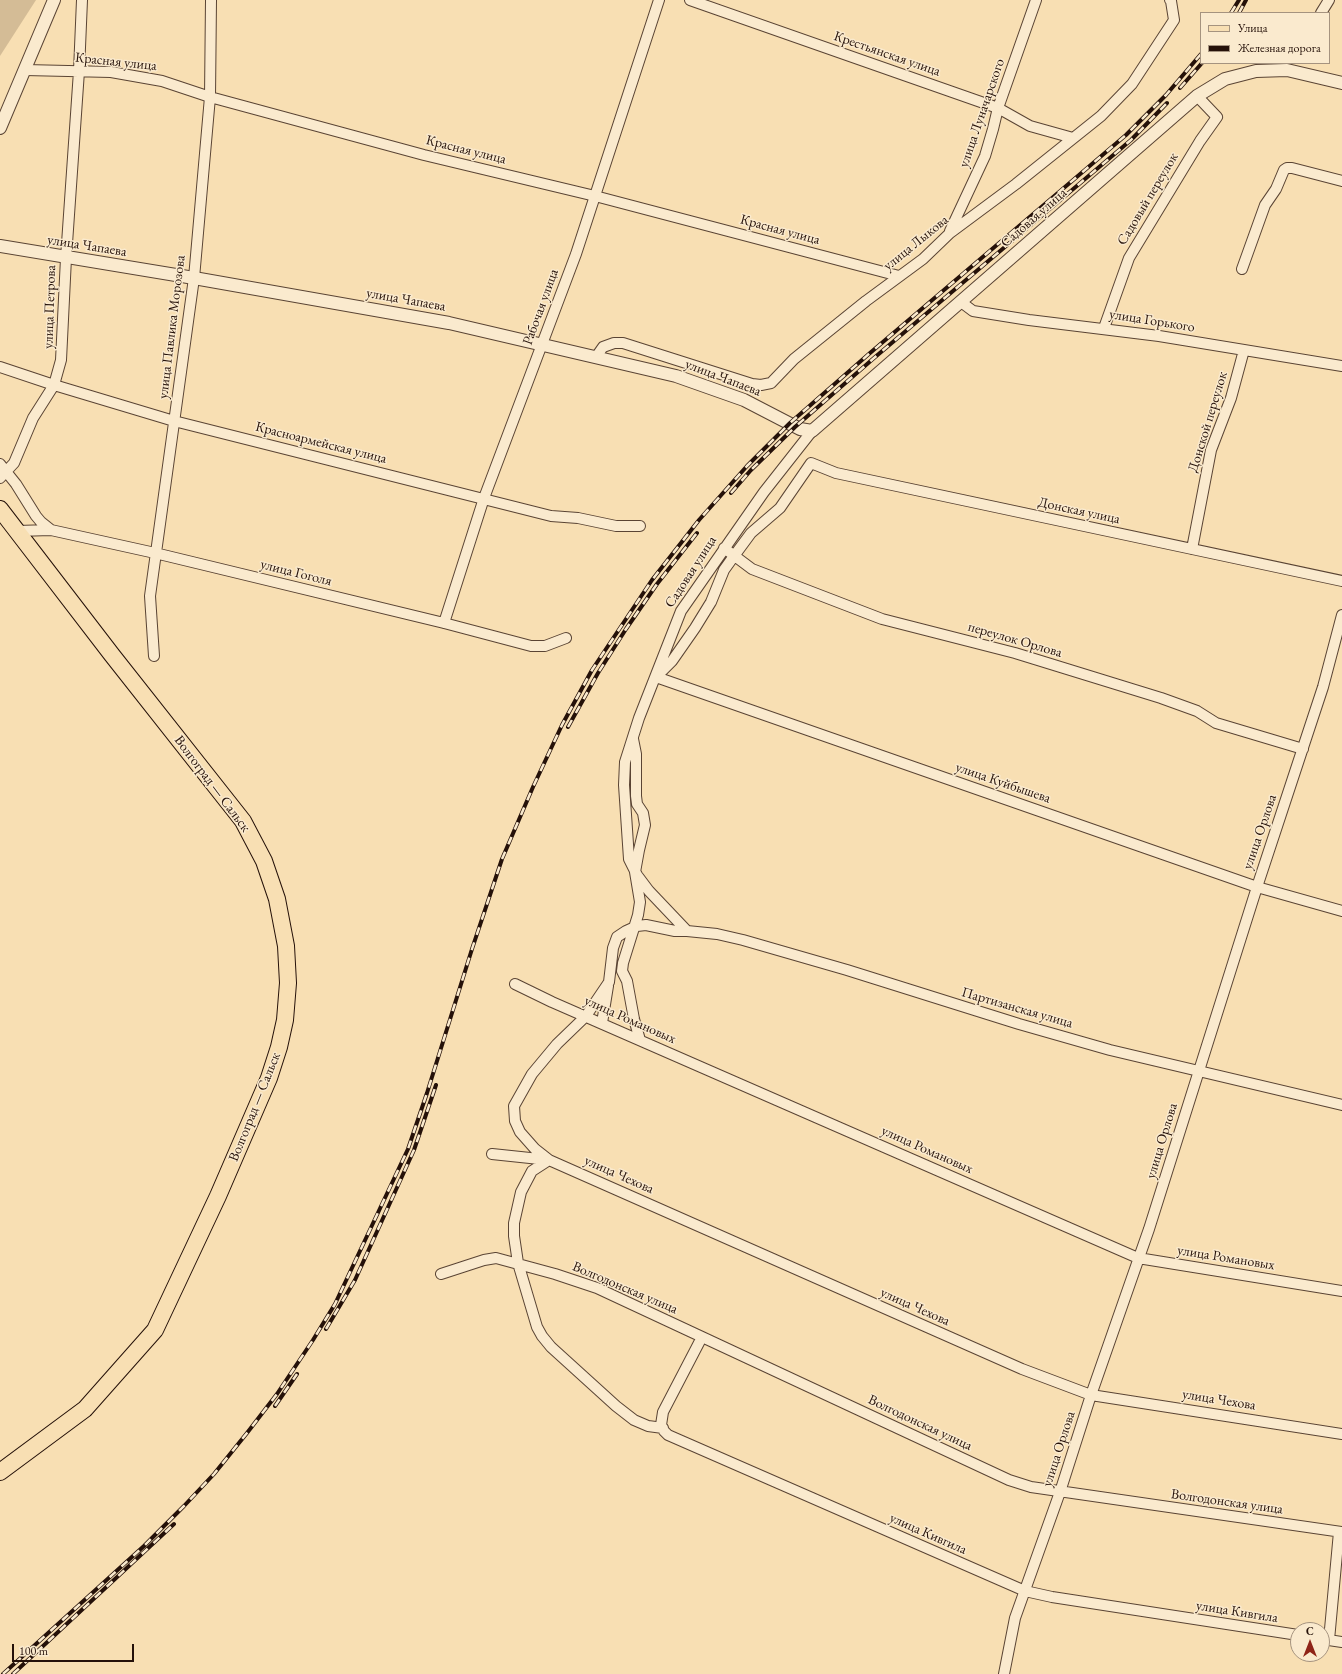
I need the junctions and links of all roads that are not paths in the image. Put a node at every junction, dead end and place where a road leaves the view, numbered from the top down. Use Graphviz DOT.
graph roads {
  1 [pos="54,0"];
  2 [pos="82,0"];
  3 [pos="211,0"];
  4 [pos="660,0"];
  5 [pos="690,0"];
  6 [pos="1036,0"];
  7 [pos="1170,0"];
  8 [pos="1329,0"];
  9 [pos="1322,12"];
  10 [pos="1289,66"];
  11 [pos="25,70"];
  12 [pos="79,71"];
  13 [pos="1342,83"];
  14 [pos="1197,96"];
  15 [pos="210,97"];
  16 [pos="998,108"];
  17 [pos="0,128"];
  18 [pos="1073,138"];
  19 [pos="1342,181"];
  20 [pos="595,196"];
  21 [pos="950,233"];
  22 [pos="0,246"];
  23 [pos="66,258"];
  24 [pos="1242,269"];
  25 [pos="898,276"];
  26 [pos="194,278"];
  27 [pos="961,302"];
  28 [pos="1104,328"];
  29 [pos="542,345"];
  30 [pos="1244,350"];
  31 [pos="596,357"];
  32 [pos="1342,366"];
  33 [pos="0,367"];
  34 [pos="54,385"];
  35 [pos="174,420"];
  36 [pos="812,431"];
  37 [pos="811,463"];
  38 [pos="0,464"];
  39 [pos="3,475"];
  40 [pos="484,498"];
  41 [pos="0,509"];
  42 [pos="640,526"];
  43 [pos="52,530"];
  44 [pos="17,531"];
  45 [pos="724,548"];
  46 [pos="1192,549"];
  47 [pos="155,553"];
  48 [pos="734,556"];
  49 [pos="1342,581"];
  50 [pos="1342,615"];
  51 [pos="444,623"];
  52 [pos="566,638"];
  53 [pos="154,656"];
  54 [pos="656,677"];
  55 [pos="633,737"];
  56 [pos="1303,749"];
  57 [pos="635,872"];
  58 [pos="1257,887"];
  59 [pos="1342,911"];
  60 [pos="635,927"];
  61 [pos="687,930"];
  62 [pos="609,982"];
  63 [pos="516,984"];
  64 [pos="586,1016"];
  65 [pos="602,1023"];
  66 [pos="640,1040"];
  67 [pos="1198,1071"];
  68 [pos="1342,1105"];
  69 [pos="492,1154"];
  70 [pos="549,1160"];
  71 [pos="1138,1258"];
  72 [pos="514,1262"];
  73 [pos="441,1274"];
  74 [pos="1342,1290"];
  75 [pos="702,1337"];
  76 [pos="1091,1395"];
  77 [pos="662,1428"];
  78 [pos="1342,1434"];
  79 [pos="0,1472"];
  80 [pos="1060,1492"];
  81 [pos="1340,1532"];
  82 [pos="1025,1591"];
  83 [pos="1328,1622"];
  84 [pos="1290,1634"];
  85 [pos="1330,1640"];
  86 [pos="1342,1642"];
  87 [pos="1004,1674"];
  1 -- 11 [label="street"];
  2 -- 12 [label="street, улица Петрова"];
  3 -- 15 [label="street, улица Павлика Морозова"];
  4 -- 20 [label="street, Рабочая улица"];
  5 -- 16 [label="street, Крестьянская улица"];
  6 -- 16 [label="street, улица Луначарского"];
  7 -- 18 [label="street, улица Лыкова"];
  8 -- 9 [label="street"];
  10 -- 13 [label="street, Садовая улица"];
  10 -- 14 [label="street, Садовая улица"];
  11 -- 12 [label="street, Красная улица"];
  11 -- 17 [label="street"];
  12 -- 15 [label="street, Красная улица"];
  12 -- 23 [label="street, улица Петрова"];
  14 -- 27 [label="street, Садовая улица"];
  14 -- 28 [label="street, Садовый переулок"];
  15 -- 20 [label="street, Красная улица"];
  15 -- 26 [label="street, улица Павлика Морозова"];
  16 -- 18 [label="street, Крестьянская улица"];
  16 -- 21 [label="street, улица Луначарского"];
  18 -- 21 [label="street, улица Лыкова"];
  19 -- 24 [label="street"];
  20 -- 25 [label="street, Красная улица"];
  20 -- 29 [label="street, Рабочая улица"];
  21 -- 25 [label="street, улица Лыкова"];
  22 -- 23 [label="street, улица Чапаева"];
  23 -- 26 [label="street, улица Чапаева"];
  23 -- 34 [label="street, улица Петрова"];
  25 -- 31 [label="street, улица Лыкова"];
  26 -- 29 [label="street, улица Чапаева"];
  26 -- 35 [label="street, улица Павлика Морозова"];
  27 -- 28 [label="street, улица Горького"];
  27 -- 36 [label="street, Садовая улица"];
  28 -- 30 [label="street, улица Горького"];
  29 -- 31 [label="street, улица Чапаева"];
  29 -- 40 [label="street, Рабочая улица"];
  30 -- 32 [label="street, улица Горького"];
  30 -- 46 [label="street, Донской переулок"];
  31 -- 36 [label="street, улица Чапаева"];
  33 -- 34 [label="street, Красноармейская улица"];
  34 -- 35 [label="street, Красноармейская улица"];
  34 -- 39 [label="street, улица Петрова"];
  35 -- 40 [label="street, Красноармейская улица"];
  35 -- 47 [label="street, улица Павлика Морозова"];
  36 -- 45 [label="street, Садовая улица"];
  37 -- 46 [label="street, Донская улица"];
  37 -- 48 [label="street, Садовая улица"];
  38 -- 39 [label="street"];
  39 -- 43 [label="street"];
  40 -- 42 [label="street, Красноармейская улица"];
  40 -- 51 [label="street, Рабочая улица"];
  41 -- 44 [label="main road, Волгоград — Сальск"];
  43 -- 44 [label="street, улица Гоголя"];
  43 -- 47 [label="street, улица Гоголя"];
  44 -- 79 [label="main road, Волгоград — Сальск"];
  45 -- 48 [label="street, переулок Орлова"];
  45 -- 54 [label="street, Садовая улица"];
  46 -- 49 [label="street, Донская улица"];
  47 -- 51 [label="street, улица Гоголя"];
  47 -- 53 [label="street, улица Павлика Морозова"];
  48 -- 54 [label="street, Садовая улица"];
  48 -- 56 [label="street, переулок Орлова"];
  50 -- 56 [label="street, улица Орлова"];
  51 -- 52 [label="street, улица Гоголя"];
  54 -- 55 [label="street"];
  54 -- 58 [label="street, улица Куйбышева"];
  55 -- 57 [label="street"];
  55 -- 57 [label="street"];
  56 -- 58 [label="street, улица Орлова"];
  57 -- 60 [label="street"];
  57 -- 61 [label="street"];
  58 -- 59 [label="street, улица Куйбышева"];
  58 -- 67 [label="street, улица Орлова"];
  60 -- 61 [label="street, Партизанская улица"];
  60 -- 62 [label="street"];
  60 -- 66 [label="street"];
  61 -- 67 [label="street, Партизанская улица"];
  62 -- 64 [label="street"];
  62 -- 65 [label="street"];
  63 -- 64 [label="street, улица Романовых"];
  64 -- 65 [label="street, улица Романовых"];
  64 -- 70 [label="street"];
  65 -- 66 [label="street, улица Романовых"];
  66 -- 71 [label="street, улица Романовых"];
  67 -- 68 [label="street, Партизанская улица"];
  67 -- 71 [label="street, улица Орлова"];
  69 -- 70 [label="street, улица Чехова"];
  70 -- 72 [label="street"];
  70 -- 76 [label="street, улица Чехова"];
  71 -- 74 [label="street, улица Романовых"];
  71 -- 76 [label="street, улица Орлова"];
  72 -- 73 [label="street, Волгодонская улица"];
  72 -- 75 [label="street, Волгодонская улица"];
  72 -- 77 [label="street"];
  75 -- 77 [label="street"];
  75 -- 80 [label="street, Волгодонская улица"];
  76 -- 78 [label="street, улица Чехова"];
  76 -- 80 [label="street, улица Орлова"];
  77 -- 82 [label="street, улица Кивгила"];
  80 -- 81 [label="street, Волгодонская улица"];
  80 -- 82 [label="street, улица Орлова"];
  81 -- 83 [label="street"];
  82 -- 84 [label="street, улица Кивгила"];
  82 -- 87 [label="street, улица Орлова"];
  85 -- 86 [label="street"];
}
